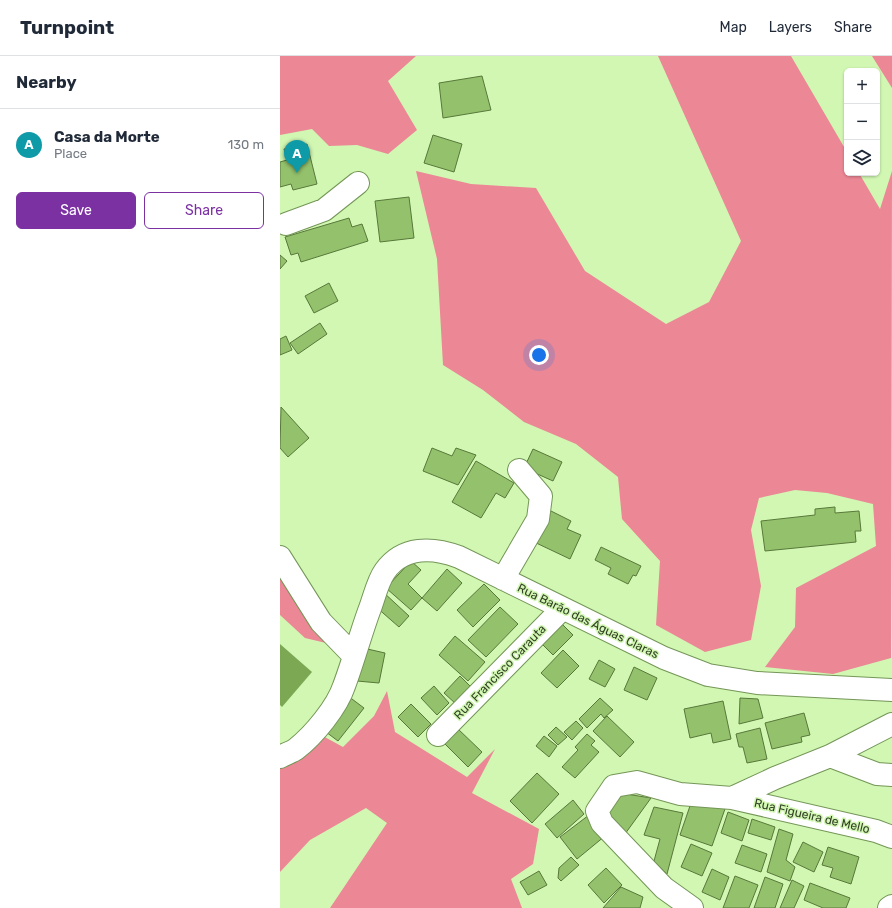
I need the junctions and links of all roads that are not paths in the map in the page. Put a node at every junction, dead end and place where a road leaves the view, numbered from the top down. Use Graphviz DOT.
graph roads {
  1 [pos="358,183"];
  2 [pos="282,223"];
  3 [pos="519,470"];
  4 [pos="280,556"];
  5 [pos="503,579"];
  6 [pos="562,609"];
  7 [pos="353,655"];
  8 [pos="892,690"];
  9 [pos="892,724"];
  10 [pos="438,735"];
  11 [pos="830,756"];
  12 [pos="280,757"];
  13 [pos="892,775"];
  14 [pos="732,798"];
  15 [pos="892,837"];
  16 [pos="892,906"];
  17 [pos="692,908"];
  18 [pos="889,908"];
  1 -- 2 [label="street"];
  3 -- 5 [label="street"];
  4 -- 7 [label="street"];
  5 -- 6 [label="street, Rua Barão das Águas Claras"];
  5 -- 7 [label="street, Rua Barão das Águas Claras"];
  6 -- 8 [label="street, Rua Barão das Águas Claras"];
  6 -- 10 [label="street, Rua Francisco Carauta"];
  7 -- 12 [label="street, Rua Barão das Águas Claras"];
  9 -- 11 [label="street"];
  11 -- 13 [label="street"];
  11 -- 14 [label="street"];
  14 -- 15 [label="street, Rua Figueira de Mello"];
  14 -- 17 [label="street, Rua Figueira de Mello"];
  16 -- 18 [label="street"];
}
